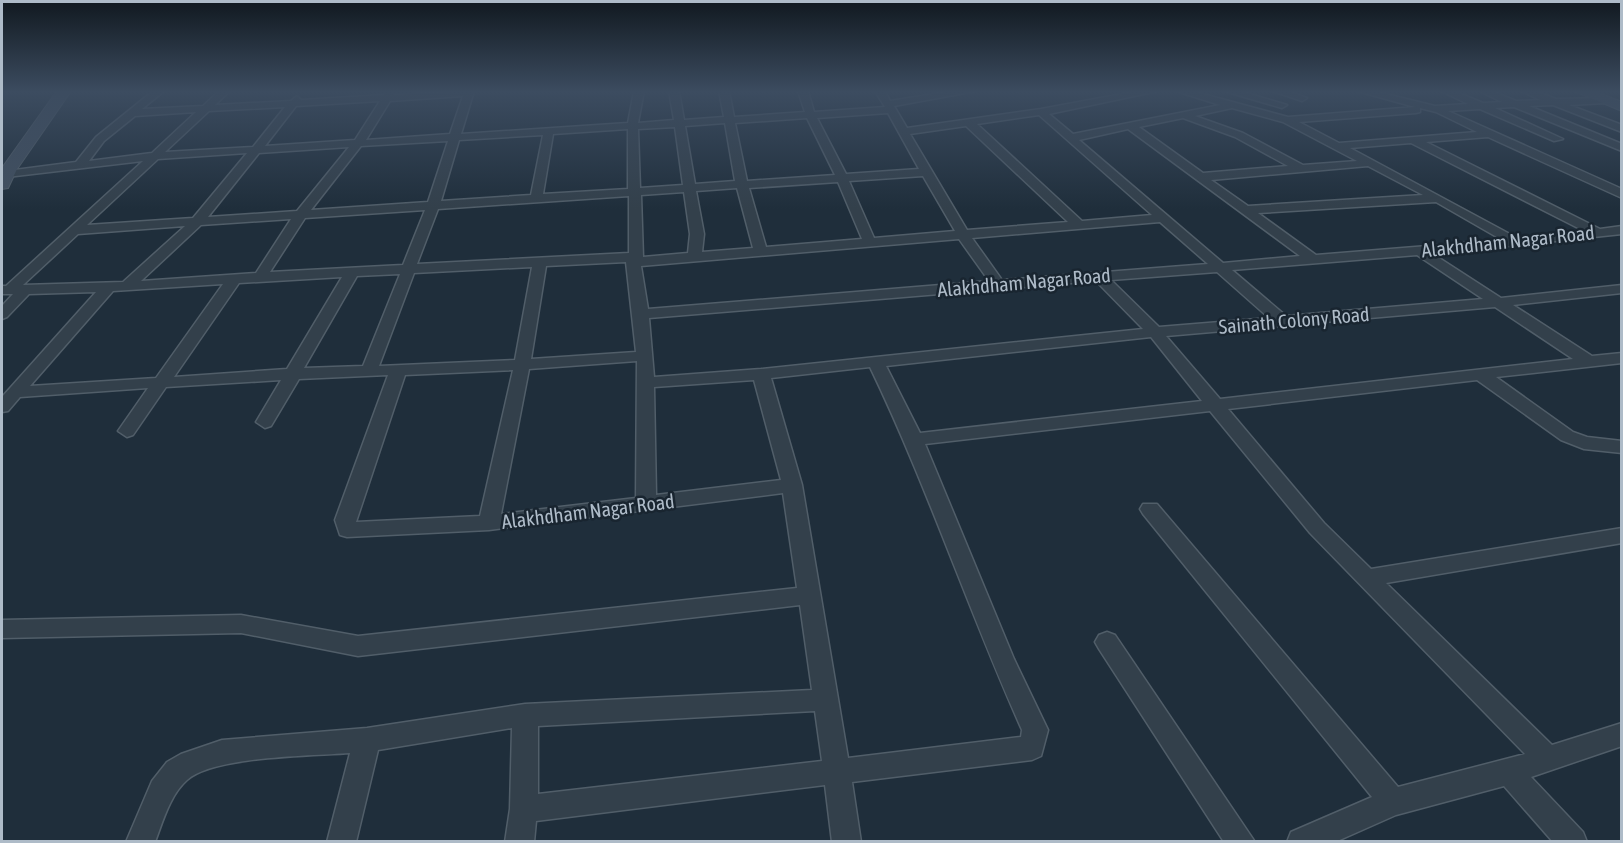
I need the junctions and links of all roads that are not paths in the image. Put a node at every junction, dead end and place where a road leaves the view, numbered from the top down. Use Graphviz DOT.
graph roads {
  1 [pos="37,130"];
  2 [pos="111,130"];
  3 [pos="183,130"];
  4 [pos="271,130"];
  5 [pos="366,130"];
  6 [pos="456,130"];
  7 [pos="544,130"];
  8 [pos="549,130"];
  9 [pos="633,130"];
  10 [pos="679,130"];
  11 [pos="732,130"];
  12 [pos="819,130"];
  13 [pos="913,130"];
  14 [pos="977,130"];
  15 [pos="1062,130"];
  16 [pos="1105,130"];
  17 [pos="1136,130"];
  18 [pos="1226,130"];
  19 [pos="1306,130"];
  20 [pos="1483,130"];
  21 [pos="1537,130"];
  22 [pos="1579,130"];
  23 [pos="902,132"];
  24 [pos="1491,134"];
  25 [pos="454,136"];
  26 [pos="1071,138"];
  27 [pos="1558,139"];
  28 [pos="1413,140"];
  29 [pos="359,142"];
  30 [pos="1336,146"];
  31 [pos="257,148"];
  32 [pos="1622,148"];
  33 [pos="154,156"];
  34 [pos="1371,163"];
  35 [pos="80,164"];
  36 [pos="1302,169"];
  37 [pos="927,172"];
  38 [pos="1200,177"];
  39 [pos="4,179"];
  40 [pos="841,179"];
  41 [pos="742,185"];
  42 [pos="690,190"];
  43 [pos="633,194"];
  44 [pos="1622,194"];
  45 [pos="1438,198"];
  46 [pos="536,200"];
  47 [pos="433,206"];
  48 [pos="1246,210"];
  49 [pos="301,214"];
  50 [pos="1162,218"];
  51 [pos="196,223"];
  52 [pos="1079,225"];
  53 [pos="73,230"];
  54 [pos="1622,230"];
  55 [pos="1596,232"];
  56 [pos="964,236"];
  57 [pos="870,243"];
  58 [pos="1517,243"];
  59 [pos="1418,250"];
  60 [pos="761,252"];
  61 [pos="694,257"];
  62 [pos="1311,258"];
  63 [pos="634,259"];
  64 [pos="540,262"];
  65 [pos="1218,266"];
  66 [pos="406,270"];
  67 [pos="352,272"];
  68 [pos="1099,276"];
  69 [pos="260,278"];
  70 [pos="234,279"];
  71 [pos="999,286"];
  72 [pos="126,287"];
  73 [pos="108,288"];
  74 [pos="1622,289"];
  75 [pos="12,290"];
  76 [pos="1502,302"];
  77 [pos="2,314"];
  78 [pos="641,314"];
  79 [pos="1282,321"];
  80 [pos="1155,332"];
  81 [pos="645,356"];
  82 [pos="1622,358"];
  83 [pos="875,361"];
  84 [pos="1588,361"];
  85 [pos="522,365"];
  86 [pos="398,370"];
  87 [pos="369,371"];
  88 [pos="1479,373"];
  89 [pos="292,374"];
  90 [pos="761,374"];
  91 [pos="162,381"];
  92 [pos="645,383"];
  93 [pos="15,392"];
  94 [pos="1214,403"];
  95 [pos="2,407"];
  96 [pos="264,422"];
  97 [pos="127,431"];
  98 [pos="914,439"];
  99 [pos="1622,447"];
  100 [pos="792,485"];
  101 [pos="646,503"];
  102 [pos="1150,509"];
  103 [pos="489,523"];
  104 [pos="1622,535"];
  105 [pos="1367,578"];
  106 [pos="809,595"];
  107 [pos="2,629"];
  108 [pos="1107,642"];
  109 [pos="826,700"];
  110 [pos="525,715"];
  111 [pos="1622,734"];
  112 [pos="367,740"];
  113 [pos="1547,759"];
  114 [pos="837,771"];
  115 [pos="1509,772"];
  116 [pos="1393,802"];
  117 [pos="524,809"];
  118 [pos="140,842"];
  119 [pos="340,842"];
  120 [pos="519,842"];
  121 [pos="847,842"];
  122 [pos="1241,842"];
  123 [pos="1301,842"];
  124 [pos="1573,842"];
  1 -- 39 [label="street"];
  2 -- 35 [label="street"];
  3 -- 33 [label="street"];
  4 -- 31 [label="street"];
  5 -- 29 [label="street"];
  6 -- 25 [label="street"];
  7 -- 25 [label="street"];
  8 -- 46 [label="street"];
  9 -- 43 [label="street"];
  10 -- 42 [label="street"];
  11 -- 41 [label="street"];
  12 -- 40 [label="street"];
  13 -- 23 [label="street"];
  14 -- 52 [label="street"];
  15 -- 26 [label="street"];
  16 -- 26 [label="street"];
  17 -- 38 [label="street"];
  18 -- 36 [label="street"];
  19 -- 30 [label="street"];
  20 -- 24 [label="street"];
  21 -- 27 [label="street"];
  22 -- 32 [label="street"];
  23 -- 37 [label="street"];
  24 -- 28 [label="street"];
  24 -- 44 [label="street"];
  25 -- 29 [label="street"];
  25 -- 47 [label="street"];
  26 -- 50 [label="street"];
  28 -- 30 [label="street"];
  28 -- 55 [label="street"];
  29 -- 31 [label="street"];
  29 -- 49 [label="street"];
  30 -- 34 [label="street"];
  31 -- 33 [label="street"];
  31 -- 51 [label="street"];
  33 -- 35 [label="street"];
  33 -- 53 [label="street"];
  34 -- 36 [label="street"];
  34 -- 45 [label="street"];
  35 -- 39 [label="street"];
  36 -- 38 [label="street"];
  37 -- 40 [label="street"];
  37 -- 56 [label="street"];
  38 -- 48 [label="street"];
  40 -- 41 [label="street"];
  40 -- 57 [label="street"];
  41 -- 42 [label="street"];
  41 -- 60 [label="street"];
  42 -- 43 [label="street"];
  42 -- 61 [label="street"];
  43 -- 46 [label="street"];
  43 -- 63 [label="street"];
  45 -- 48 [label="street"];
  45 -- 58 [label="street"];
  46 -- 47 [label="street"];
  47 -- 49 [label="street"];
  47 -- 66 [label="street"];
  48 -- 62 [label="street"];
  49 -- 51 [label="street"];
  49 -- 69 [label="street"];
  50 -- 52 [label="street"];
  50 -- 65 [label="street"];
  51 -- 53 [label="street"];
  51 -- 72 [label="street"];
  52 -- 56 [label="street"];
  53 -- 75 [label="street"];
  54 -- 55 [label="street, Alakhdham Nagar Road"];
  55 -- 58 [label="street, Alakhdham Nagar Road"];
  56 -- 57 [label="street"];
  56 -- 71 [label="street"];
  57 -- 60 [label="street"];
  58 -- 59 [label="street, Alakhdham Nagar Road"];
  59 -- 62 [label="street, Alakhdham Nagar Road"];
  59 -- 76 [label="street"];
  60 -- 61 [label="street"];
  61 -- 63 [label="street"];
  62 -- 65 [label="street, Alakhdham Nagar Road"];
  63 -- 64 [label="street"];
  63 -- 78 [label="street"];
  64 -- 66 [label="street"];
  64 -- 85 [label="street, Alakhdham Nagar Road"];
  65 -- 68 [label="street, Alakhdham Nagar Road"];
  65 -- 79 [label="street"];
  66 -- 67 [label="street"];
  66 -- 87 [label="street"];
  67 -- 69 [label="street"];
  67 -- 89 [label="street"];
  68 -- 71 [label="street, Alakhdham Nagar Road"];
  68 -- 80 [label="street"];
  69 -- 70 [label="street"];
  70 -- 72 [label="street"];
  70 -- 91 [label="street"];
  71 -- 78 [label="street, Alakhdham Nagar Road"];
  72 -- 73 [label="street"];
  73 -- 75 [label="street"];
  73 -- 93 [label="street"];
  74 -- 76 [label="street, Sainath Colony Road"];
  75 -- 77 [label="street"];
  76 -- 79 [label="street, Sainath Colony Road"];
  76 -- 84 [label="street"];
  78 -- 81 [label="street"];
  79 -- 80 [label="street, Sainath Colony Road"];
  80 -- 83 [label="street, Sainath Colony Road"];
  80 -- 94 [label="street"];
  81 -- 85 [label="street"];
  81 -- 92 [label="street"];
  82 -- 84 [label="street"];
  83 -- 90 [label="street, Sainath Colony Road"];
  83 -- 98 [label="street"];
  84 -- 88 [label="street"];
  85 -- 86 [label="street"];
  85 -- 103 [label="street, Alakhdham Nagar Road"];
  86 -- 87 [label="street"];
  86 -- 103 [label="street"];
  87 -- 89 [label="street"];
  88 -- 94 [label="street"];
  88 -- 99 [label="street"];
  89 -- 91 [label="street"];
  89 -- 96 [label="street"];
  90 -- 92 [label="street, Sainath Colony Road"];
  90 -- 100 [label="street"];
  91 -- 93 [label="street"];
  91 -- 97 [label="street"];
  92 -- 101 [label="street"];
  93 -- 95 [label="street"];
  94 -- 98 [label="street"];
  94 -- 105 [label="street"];
  98 -- 114 [label="street"];
  100 -- 101 [label="street, Alakhdham Nagar Road"];
  100 -- 106 [label="street"];
  101 -- 103 [label="street, Alakhdham Nagar Road"];
  102 -- 116 [label="street"];
  104 -- 105 [label="street"];
  105 -- 113 [label="street"];
  106 -- 107 [label="street"];
  106 -- 109 [label="street"];
  108 -- 122 [label="street"];
  109 -- 110 [label="street"];
  109 -- 114 [label="street"];
  110 -- 112 [label="street"];
  110 -- 117 [label="street"];
  111 -- 113 [label="street"];
  112 -- 118 [label="street"];
  112 -- 119 [label="street"];
  113 -- 115 [label="street"];
  114 -- 117 [label="street"];
  114 -- 121 [label="street"];
  115 -- 116 [label="street"];
  115 -- 124 [label="street"];
  116 -- 123 [label="street"];
  117 -- 120 [label="street"];
}
